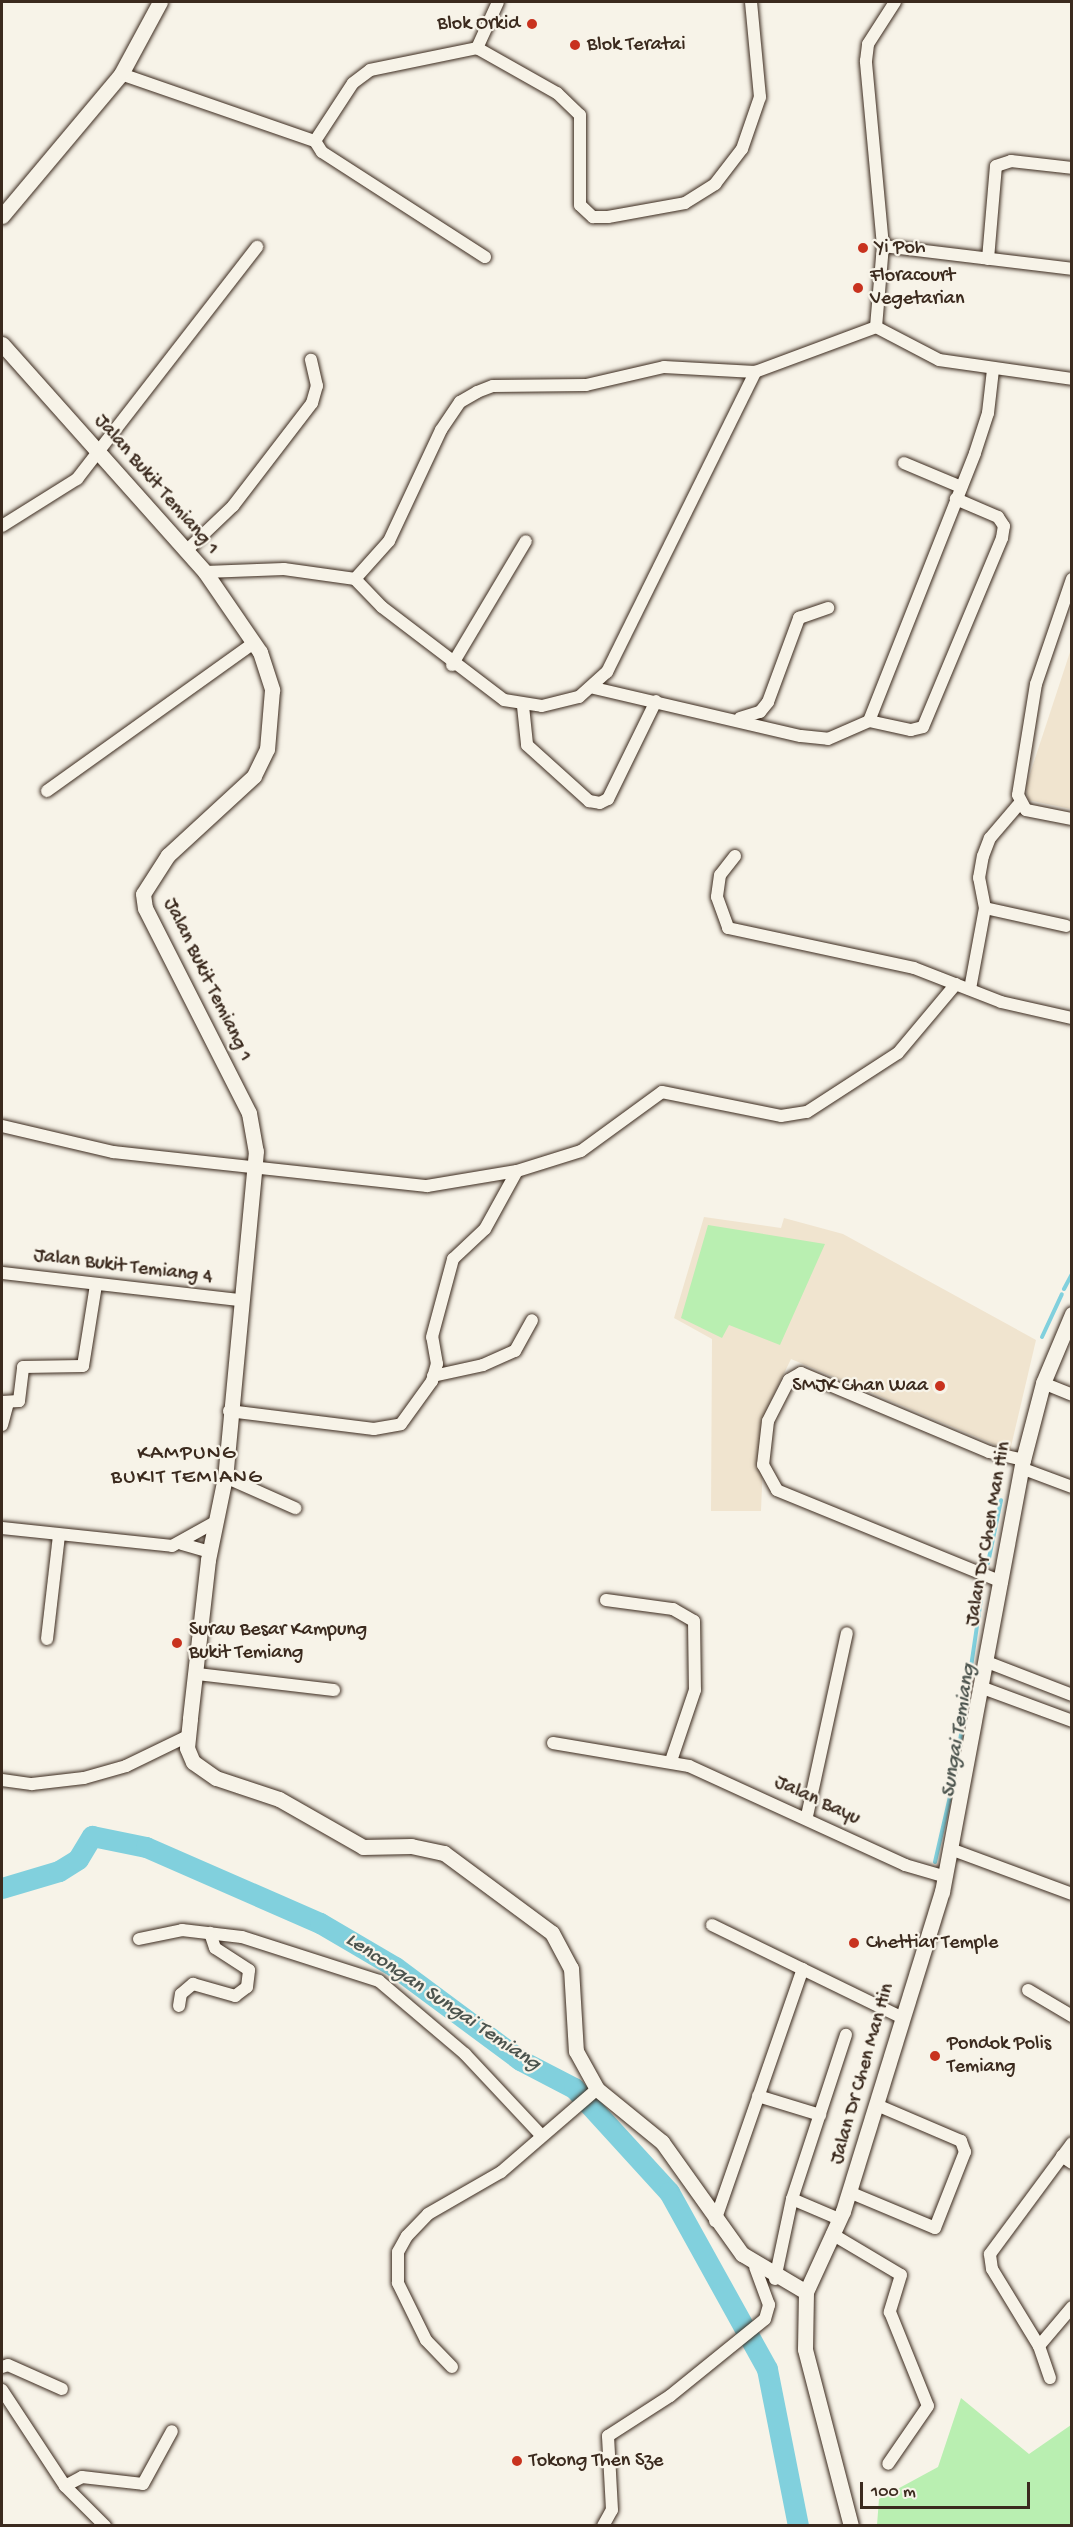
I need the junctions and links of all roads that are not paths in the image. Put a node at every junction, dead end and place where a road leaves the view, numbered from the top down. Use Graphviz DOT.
graph roads {
  1 [pos="160,2"];
  2 [pos="498,2"];
  3 [pos="751,2"];
  4 [pos="895,2"];
  5 [pos="477,48"];
  6 [pos="121,74"];
  7 [pos="315,141"];
  8 [pos="1071,168"];
  9 [pos="2,216"];
  10 [pos="884,246"];
  11 [pos="258,247"];
  12 [pos="485,257"];
  13 [pos="988,259"];
  14 [pos="1071,269"];
  15 [pos="876,327"];
  16 [pos="2,344"];
  17 [pos="311,360"];
  18 [pos="993,370"];
  19 [pos="755,372"];
  20 [pos="1071,379"];
  21 [pos="100,452"];
  22 [pos="904,464"];
  23 [pos="961,487"];
  24 [pos="956,499"];
  25 [pos="2,526"];
  26 [pos="526,541"];
  27 [pos="187,550"];
  28 [pos="205,572"];
  29 [pos="355,579"];
  30 [pos="1071,579"];
  31 [pos="828,608"];
  32 [pos="254,643"];
  33 [pos="452,665"];
  34 [pos="594,688"];
  35 [pos="656,701"];
  36 [pos="523,706"];
  37 [pos="738,718"];
  38 [pos="868,721"];
  39 [pos="47,791"];
  40 [pos="1020,802"];
  41 [pos="1071,819"];
  42 [pos="735,856"];
  43 [pos="985,908"];
  44 [pos="1066,926"];
  45 [pos="956,984"];
  46 [pos="970,989"];
  47 [pos="1071,1018"];
  48 [pos="2,1126"];
  49 [pos="255,1167"];
  50 [pos="517,1172"];
  51 [pos="2,1273"];
  52 [pos="96,1285"];
  53 [pos="239,1300"];
  54 [pos="1071,1314"];
  55 [pos="532,1320"];
  56 [pos="433,1376"];
  57 [pos="1043,1383"];
  58 [pos="1071,1395"];
  59 [pos="5,1402"];
  60 [pos="229,1411"];
  61 [pos="2,1425"];
  62 [pos="1022,1464"];
  63 [pos="225,1477"];
  64 [pos="1071,1487"];
  65 [pos="296,1508"];
  66 [pos="217,1521"];
  67 [pos="2,1528"];
  68 [pos="59,1535"];
  69 [pos="182,1544"];
  70 [pos="210,1552"];
  71 [pos="1002,1582"];
  72 [pos="606,1600"];
  73 [pos="847,1633"];
  74 [pos="47,1639"];
  75 [pos="987,1662"];
  76 [pos="197,1674"];
  77 [pos="983,1688"];
  78 [pos="334,1690"];
  79 [pos="1071,1695"];
  80 [pos="1071,1721"];
  81 [pos="188,1736"];
  82 [pos="553,1743"];
  83 [pos="671,1761"];
  84 [pos="2,1779"];
  85 [pos="807,1816"];
  86 [pos="953,1850"];
  87 [pos="946,1877"];
  88 [pos="1071,1894"];
  89 [pos="712,1925"];
  90 [pos="210,1933"];
  91 [pos="139,1939"];
  92 [pos="803,1969"];
  93 [pos="1028,1990"];
  94 [pos="179,2006"];
  95 [pos="1071,2016"];
  96 [pos="901,2017"];
  97 [pos="846,2035"];
  98 [pos="597,2089"];
  99 [pos="758,2096"];
  100 [pos="878,2105"];
  101 [pos="820,2115"];
  102 [pos="542,2136"];
  103 [pos="1071,2143"];
  104 [pos="1067,2159"];
  105 [pos="849,2192"];
  106 [pos="792,2199"];
  107 [pos="839,2219"];
  108 [pos="715,2221"];
  109 [pos="832,2234"];
  110 [pos="755,2267"];
  111 [pos="775,2279"];
  112 [pos="806,2292"];
  113 [pos="1071,2307"];
  114 [pos="1039,2346"];
  115 [pos="2,2367"];
  116 [pos="452,2367"];
  117 [pos="1050,2378"];
  118 [pos="62,2389"];
  119 [pos="2,2390"];
  120 [pos="172,2431"];
  121 [pos="888,2464"];
  122 [pos="65,2486"];
  123 [pos="105,2526"];
  124 [pos="603,2526"];
  125 [pos="851,2526"];
  1 -- 6 [label="street"];
  2 -- 5 [label="street"];
  3 -- 5 [label="street"];
  4 -- 10 [label="street"];
  5 -- 7 [label="street"];
  6 -- 7 [label="street"];
  6 -- 9 [label="street"];
  7 -- 12 [label="street"];
  8 -- 13 [label="street"];
  10 -- 13 [label="street"];
  10 -- 15 [label="street"];
  11 -- 21 [label="street"];
  13 -- 14 [label="street"];
  15 -- 18 [label="street"];
  15 -- 19 [label="street"];
  16 -- 21 [label="street, Jalan Bukit Temiang 1"];
  17 -- 27 [label="street"];
  18 -- 20 [label="street"];
  18 -- 23 [label="street"];
  19 -- 29 [label="street"];
  19 -- 34 [label="street"];
  21 -- 25 [label="street"];
  21 -- 27 [label="street, Jalan Bukit Temiang 1"];
  22 -- 23 [label="street"];
  23 -- 24 [label="street"];
  24 -- 38 [label="street"];
  24 -- 38 [label="street"];
  26 -- 33 [label="street"];
  27 -- 28 [label="street, Jalan Bukit Temiang 1"];
  28 -- 29 [label="street"];
  28 -- 32 [label="street, Jalan Bukit Temiang 1"];
  29 -- 33 [label="street"];
  30 -- 40 [label="street"];
  31 -- 37 [label="street"];
  32 -- 39 [label="street"];
  32 -- 49 [label="street, Jalan Bukit Temiang 1"];
  33 -- 36 [label="street"];
  34 -- 35 [label="street"];
  34 -- 36 [label="street"];
  35 -- 36 [label="street"];
  35 -- 37 [label="street"];
  37 -- 38 [label="street"];
  40 -- 41 [label="street"];
  40 -- 43 [label="street"];
  42 -- 45 [label="street"];
  43 -- 44 [label="street"];
  43 -- 46 [label="street"];
  45 -- 46 [label="street"];
  45 -- 50 [label="street"];
  46 -- 47 [label="street"];
  48 -- 49 [label="street"];
  49 -- 50 [label="street"];
  49 -- 53 [label="street, Jalan Bukit Temiang 1"];
  50 -- 56 [label="street"];
  51 -- 52 [label="street, Jalan Bukit Temiang 4"];
  52 -- 53 [label="street, Jalan Bukit Temiang 4"];
  52 -- 59 [label="street"];
  53 -- 60 [label="street, Jalan Bukit Temiang 1"];
  54 -- 57 [label="street, Jalan Dr Chen Man Hin"];
  55 -- 56 [label="street"];
  56 -- 60 [label="street"];
  57 -- 58 [label="street"];
  57 -- 62 [label="street, Jalan Dr Chen Man Hin"];
  59 -- 61 [label="street"];
  60 -- 63 [label="street, Jalan Bukit Temiang 1"];
  62 -- 64 [label="street"];
  62 -- 71 [label="street, Jalan Dr Chen Man Hin"];
  62 -- 71 [label="street"];
  63 -- 65 [label="street"];
  63 -- 66 [label="street, Jalan Bukit Temiang 1"];
  66 -- 69 [label="street"];
  66 -- 70 [label="street, Jalan Bukit Temiang 1"];
  67 -- 68 [label="street"];
  68 -- 69 [label="street"];
  68 -- 74 [label="street"];
  69 -- 70 [label="street"];
  70 -- 76 [label="street, Jalan Bukit Temiang 1"];
  71 -- 75 [label="street, Jalan Dr Chen Man Hin"];
  72 -- 83 [label="street"];
  73 -- 85 [label="street"];
  75 -- 77 [label="street, Jalan Dr Chen Man Hin"];
  75 -- 79 [label="street"];
  76 -- 78 [label="street"];
  76 -- 81 [label="street, Jalan Bukit Temiang 1"];
  77 -- 80 [label="street"];
  77 -- 86 [label="street, Jalan Dr Chen Man Hin"];
  81 -- 84 [label="street"];
  81 -- 98 [label="street"];
  82 -- 83 [label="street, Jalan Bayu"];
  83 -- 85 [label="street, Jalan Bayu"];
  85 -- 87 [label="street, Jalan Bayu"];
  86 -- 87 [label="street, Jalan Dr Chen Man Hin"];
  86 -- 88 [label="street"];
  87 -- 96 [label="street, Jalan Dr Chen Man Hin"];
  89 -- 92 [label="street"];
  90 -- 91 [label="street"];
  90 -- 94 [label="street"];
  90 -- 102 [label="street"];
  92 -- 96 [label="street"];
  92 -- 99 [label="street"];
  93 -- 95 [label="street"];
  96 -- 100 [label="street, Jalan Dr Chen Man Hin"];
  97 -- 101 [label="street"];
  98 -- 102 [label="street"];
  98 -- 108 [label="street"];
  99 -- 101 [label="street"];
  99 -- 108 [label="street"];
  100 -- 105 [label="street, Jalan Dr Chen Man Hin"];
  100 -- 105 [label="street"];
  101 -- 106 [label="street"];
  102 -- 116 [label="street"];
  103 -- 104 [label="street"];
  104 -- 114 [label="street"];
  105 -- 107 [label="street, Jalan Dr Chen Man Hin"];
  106 -- 107 [label="street"];
  106 -- 111 [label="street"];
  107 -- 109 [label="street, Jalan Dr Chen Man Hin"];
  108 -- 110 [label="street"];
  109 -- 112 [label="street, Jalan Dr Chen Man Hin"];
  109 -- 121 [label="street"];
  110 -- 111 [label="street"];
  110 -- 124 [label="street"];
  111 -- 112 [label="street"];
  112 -- 125 [label="street, Jalan Dr Chen Man Hin"];
  113 -- 114 [label="street"];
  114 -- 117 [label="street"];
  115 -- 118 [label="street"];
  119 -- 122 [label="street"];
  120 -- 122 [label="street"];
  122 -- 123 [label="street"];
}
